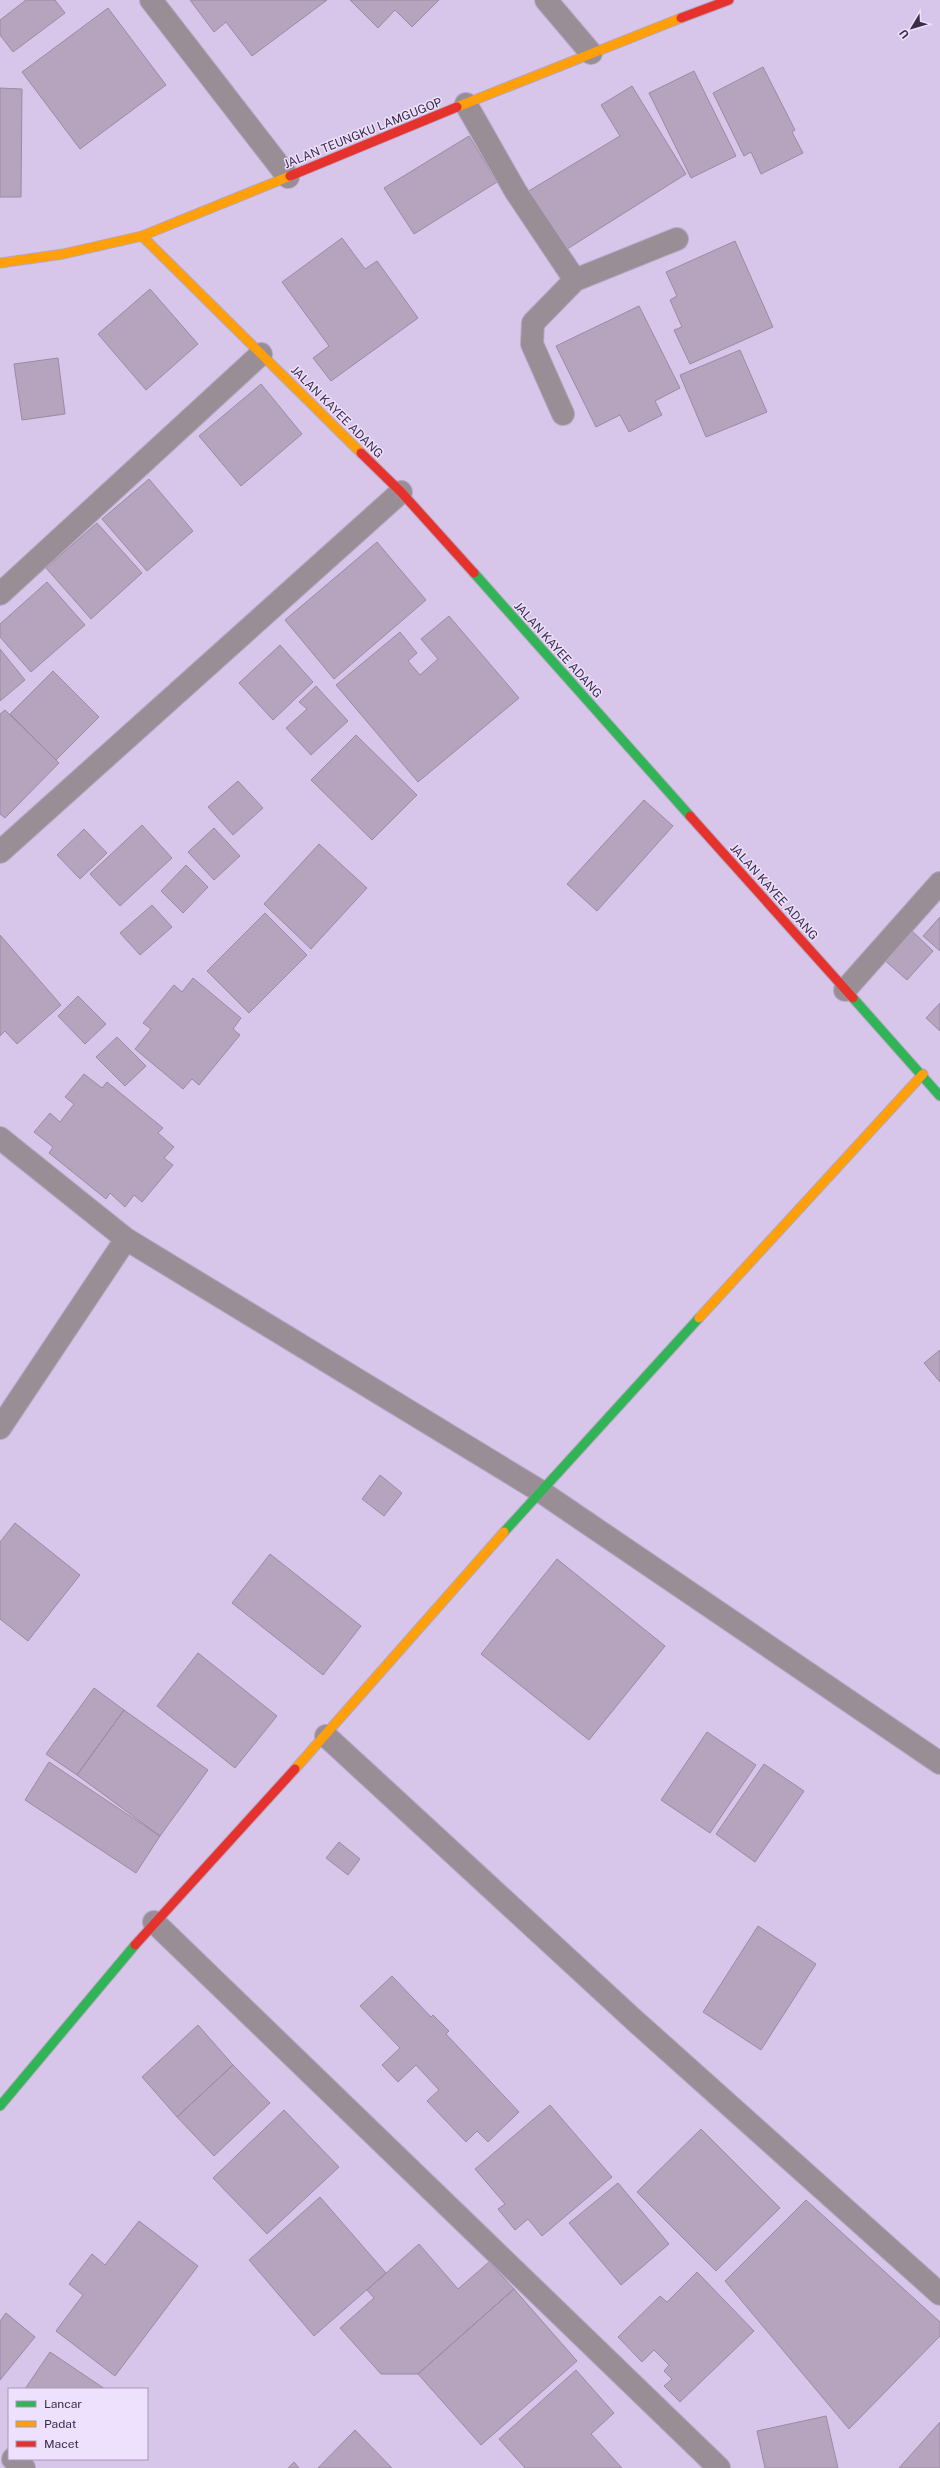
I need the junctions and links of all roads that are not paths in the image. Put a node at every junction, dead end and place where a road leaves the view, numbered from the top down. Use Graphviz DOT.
graph roads {
  1 [pos="151,0"];
  2 [pos="546,0"];
  3 [pos="729,0"];
  4 [pos="592,53"];
  5 [pos="466,104"];
  6 [pos="288,177"];
  7 [pos="142,236"];
  8 [pos="677,239"];
  9 [pos="0,263"];
  10 [pos="575,280"];
  11 [pos="261,354"];
  12 [pos="563,414"];
  13 [pos="401,492"];
  14 [pos="0,594"];
  15 [pos="0,852"];
  16 [pos="940,882"];
  17 [pos="845,990"];
  18 [pos="923,1074"];
  19 [pos="940,1096"];
  20 [pos="0,1138"];
  21 [pos="126,1239"];
  22 [pos="0,1428"];
  23 [pos="540,1491"];
  24 [pos="326,1736"];
  25 [pos="940,1763"];
  26 [pos="154,1922"];
  27 [pos="0,2106"];
  28 [pos="940,2294"];
  29 [pos="0,2449"];
  30 [pos="8,2455"];
  31 [pos="14,2460"];
  32 [pos="24,2468"];
  33 [pos="719,2468"];
  1 -- 6 [label="street"];
  2 -- 4 [label="street"];
  3 -- 4 [label="street, JALAN TEUNGKU LAMGUGOP"];
  4 -- 5 [label="street, JALAN TEUNGKU LAMGUGOP"];
  5 -- 6 [label="street, JALAN TEUNGKU LAMGUGOP"];
  5 -- 10 [label="street"];
  6 -- 7 [label="street, JALAN TEUNGKU LAMGUGOP"];
  7 -- 9 [label="street, JALAN TEUNGKU LAMGUGOP"];
  7 -- 11 [label="street, JALAN KAYEE ADANG"];
  8 -- 10 [label="street"];
  10 -- 12 [label="street"];
  11 -- 13 [label="street, JALAN KAYEE ADANG"];
  11 -- 14 [label="street"];
  13 -- 15 [label="street"];
  13 -- 17 [label="street, JALAN KAYEE ADANG"];
  16 -- 17 [label="street"];
  17 -- 18 [label="street, JALAN KAYEE ADANG"];
  18 -- 19 [label="street, JALAN KAYEE ADANG"];
  18 -- 23 [label="street"];
  20 -- 21 [label="street"];
  21 -- 22 [label="street"];
  21 -- 23 [label="street"];
  23 -- 24 [label="street"];
  23 -- 25 [label="street"];
  24 -- 26 [label="street"];
  24 -- 28 [label="street"];
  26 -- 27 [label="street"];
  26 -- 33 [label="street"];
  29 -- 30 [label="street"];
  31 -- 32 [label="street"];
}
